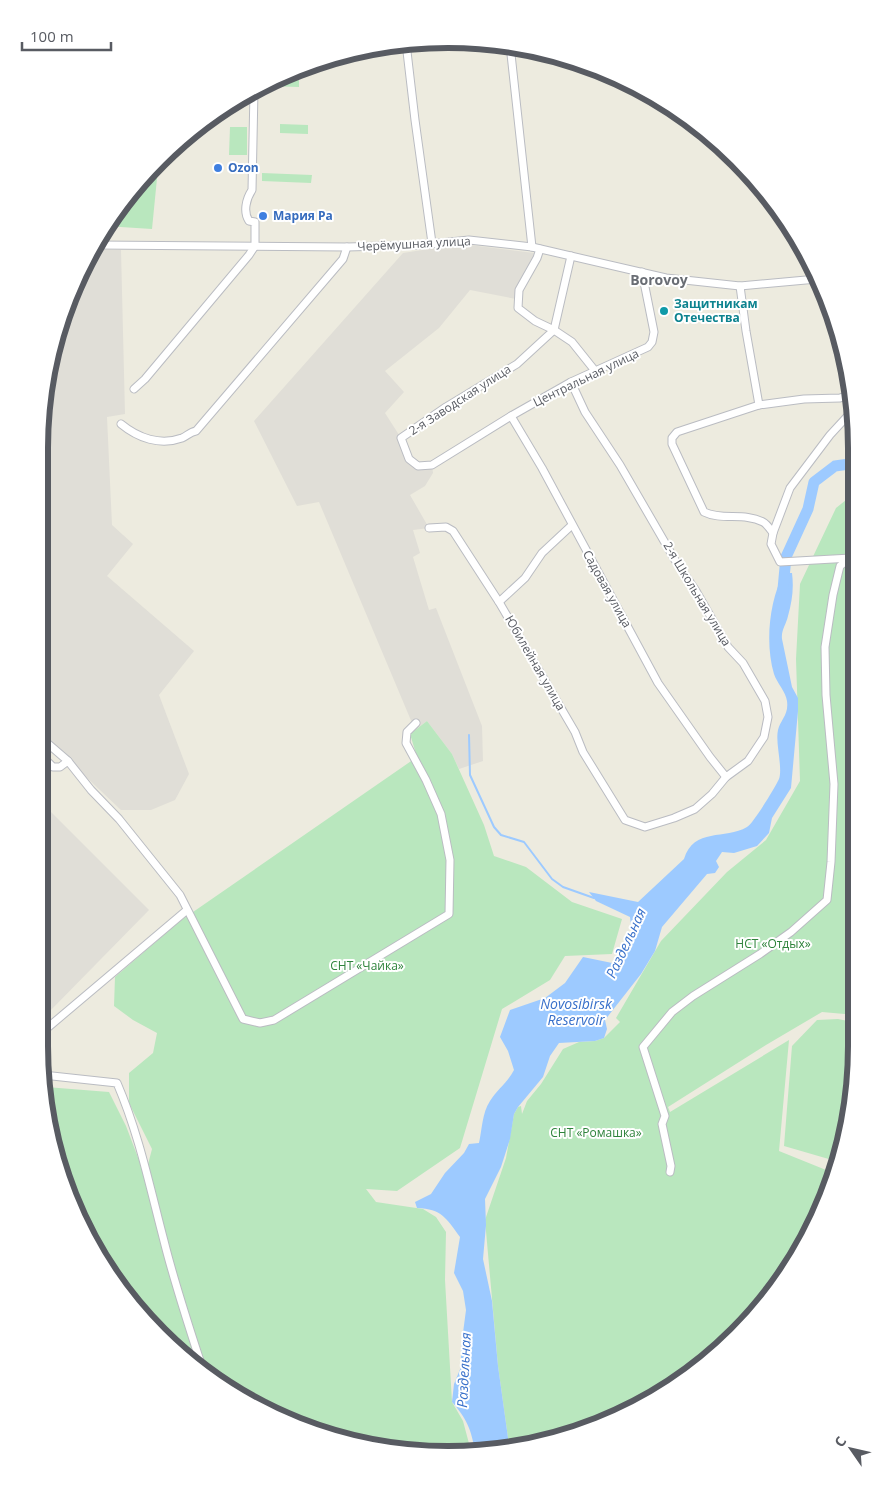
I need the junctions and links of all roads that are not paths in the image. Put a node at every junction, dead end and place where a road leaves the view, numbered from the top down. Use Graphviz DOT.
graph roads {
  1 [pos="407,50"];
  2 [pos="511,53"];
  3 [pos="254,98"];
  4 [pos="432,244"];
  5 [pos="103,245"];
  6 [pos="255,246"];
  7 [pos="347,247"];
  8 [pos="536,248"];
  9 [pos="571,256"];
  10 [pos="642,272"];
  11 [pos="811,279"];
  12 [pos="740,286"];
  13 [pos="554,330"];
  14 [pos="596,372"];
  15 [pos="571,382"];
  16 [pos="134,389"];
  17 [pos="845,396"];
  18 [pos="759,405"];
  19 [pos="511,416"];
  20 [pos="847,416"];
  21 [pos="121,424"];
  22 [pos="432,465"];
  23 [pos="572,525"];
  24 [pos="429,528"];
  25 [pos="773,533"];
  26 [pos="848,557"];
  27 [pos="848,560"];
  28 [pos="499,602"];
  29 [pos="416,723"];
  30 [pos="48,744"];
  31 [pos="68,761"];
  32 [pos="48,762"];
  33 [pos="726,777"];
  34 [pos="625,820"];
  35 [pos="187,910"];
  36 [pos="48,1027"];
  37 [pos="48,1075"];
  38 [pos="670,1172"];
  39 [pos="200,1361"];
  1 -- 4 [label="street"];
  2 -- 8 [label="street"];
  3 -- 6 [label="street"];
  4 -- 7 [label="street, Черёмушная улица"];
  4 -- 8 [label="street, Черёмушная улица"];
  5 -- 6 [label="street, Черёмушная улица"];
  6 -- 7 [label="street, Черёмушная улица"];
  6 -- 16 [label="street"];
  7 -- 21 [label="street"];
  8 -- 9 [label="street, Черёмушная улица"];
  8 -- 13 [label="street"];
  9 -- 10 [label="street, Черёмушная улица"];
  9 -- 13 [label="street"];
  10 -- 12 [label="street, Черёмушная улица"];
  10 -- 14 [label="street, Центральная улица"];
  11 -- 12 [label="street, Черёмушная улица"];
  12 -- 18 [label="street"];
  13 -- 14 [label="street"];
  13 -- 22 [label="street, 2-я Заводская улица"];
  14 -- 15 [label="street, Центральная улица"];
  15 -- 19 [label="street, Центральная улица"];
  15 -- 33 [label="street, 2-я Школьная улица"];
  17 -- 18 [label="street"];
  18 -- 25 [label="street"];
  19 -- 22 [label="street, Центральная улица"];
  19 -- 23 [label="street, Садовая улица"];
  20 -- 25 [label="street"];
  23 -- 28 [label="street"];
  23 -- 33 [label="street, Садовая улица"];
  24 -- 28 [label="street, Юбилейная улица"];
  25 -- 26 [label="street"];
  27 -- 38 [label="street"];
  28 -- 34 [label="street, Юбилейная улица"];
  29 -- 35 [label="street"];
  30 -- 31 [label="street"];
  31 -- 32 [label="street"];
  31 -- 35 [label="street"];
  33 -- 34 [label="street, 2-я Школьная улица"];
  35 -- 36 [label="street"];
  37 -- 39 [label="street"];
}
